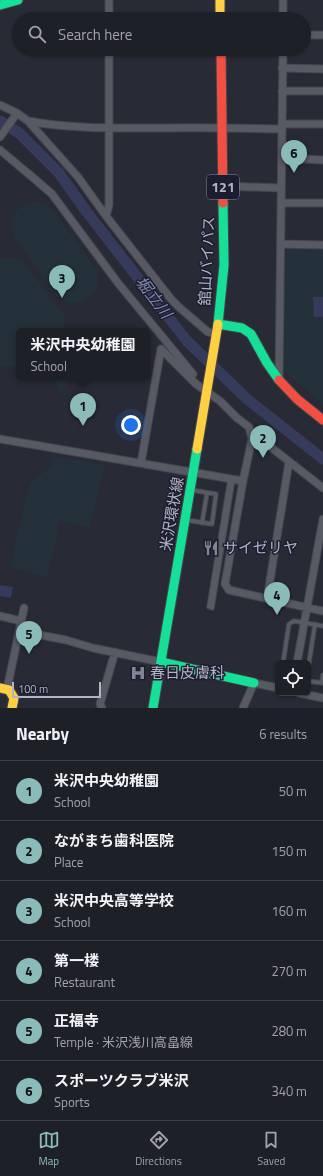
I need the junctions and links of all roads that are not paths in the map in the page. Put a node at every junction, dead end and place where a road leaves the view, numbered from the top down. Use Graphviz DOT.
graph roads {
  1 [pos="18,0"];
  2 [pos="109,0"];
  3 [pos="220,0"];
  4 [pos="283,0"];
  5 [pos="0,5"];
  6 [pos="109,12"];
  7 [pos="220,12"];
  8 [pos="283,12"];
  9 [pos="311,35"];
  10 [pos="323,35"];
  11 [pos="109,56"];
  12 [pos="221,56"];
  13 [pos="283,56"];
  14 [pos="282,68"];
  15 [pos="323,69"];
  16 [pos="282,91"];
  17 [pos="323,91"];
  18 [pos="0,105"];
  19 [pos="16,114"];
  20 [pos="28,121"];
  21 [pos="323,124"];
  22 [pos="222,127"];
  23 [pos="282,127"];
  24 [pos="108,128"];
  25 [pos="0,137"];
  26 [pos="0,150"];
  27 [pos="282,158"];
  28 [pos="323,160"];
  29 [pos="223,186"];
  30 [pos="281,188"];
  31 [pos="281,203"];
  32 [pos="323,203"];
  33 [pos="106,216"];
  34 [pos="281,244"];
  35 [pos="323,245"];
  36 [pos="218,324"];
  37 [pos="216,334"];
  38 [pos="193,374"];
  39 [pos="279,380"];
  40 [pos="207,391"];
  41 [pos="323,420"];
  42 [pos="0,439"];
  43 [pos="252,439"];
  44 [pos="289,462"];
  45 [pos="141,463"];
  46 [pos="193,473"];
  47 [pos="232,479"];
  48 [pos="243,481"];
  49 [pos="323,488"];
  50 [pos="190,490"];
  51 [pos="207,493"];
  52 [pos="323,519"];
  53 [pos="185,520"];
  54 [pos="202,522"];
  55 [pos="268,599"];
  56 [pos="210,605"];
  57 [pos="24,608"];
  58 [pos="307,608"];
  59 [pos="323,611"];
  60 [pos="0,616"];
  61 [pos="21,621"];
  62 [pos="304,622"];
  63 [pos="315,624"];
  64 [pos="323,626"];
  65 [pos="19,631"];
  66 [pos="115,652"];
  67 [pos="283,660"];
  68 [pos="298,660"];
  69 [pos="309,660"];
  70 [pos="161,662"];
  71 [pos="323,675"];
  72 [pos="311,681"];
  73 [pos="254,683"];
  74 [pos="322,683"];
  75 [pos="275,687"];
  76 [pos="4,689"];
  77 [pos="311,696"];
  78 [pos="323,698"];
  79 [pos="12,708"];
  80 [pos="102,708"];
  81 [pos="153,708"];
  82 [pos="243,708"];
  1 -- 5 [label="main road"];
  2 -- 6 [label="street"];
  3 -- 7 [label="main road"];
  4 -- 8 [label="street"];
  9 -- 10 [label="street"];
  11 -- 24 [label="street"];
  12 -- 22 [label="main road, 舘山バイパス / 121"];
  13 -- 14 [label="street"];
  14 -- 15 [label="street"];
  14 -- 16 [label="street"];
  16 -- 17 [label="street"];
  16 -- 23 [label="street"];
  18 -- 19 [label="street"];
  19 -- 20 [label="street"];
  19 -- 25 [label="street"];
  20 -- 24 [label="street"];
  20 -- 33 [label="street"];
  21 -- 23 [label="street"];
  22 -- 23 [label="street"];
  22 -- 24 [label="street"];
  22 -- 29 [label="main road, 舘山バイパス / 121"];
  23 -- 27 [label="street"];
  24 -- 33 [label="street"];
  26 -- 38 [label="street"];
  27 -- 28 [label="street"];
  27 -- 30 [label="street"];
  29 -- 30 [label="street"];
  29 -- 36 [label="main road, 舘山バイパス / 121"];
  30 -- 31 [label="street"];
  31 -- 32 [label="street"];
  31 -- 34 [label="street"];
  33 -- 37 [label="street"];
  34 -- 35 [label="street"];
  34 -- 39 [label="street"];
  36 -- 37 [label="main road, 米沢環状線"];
  36 -- 39 [label="main road, 舘山バイパス"];
  37 -- 40 [label="main road, 米沢環状線"];
  39 -- 41 [label="main road, 舘山バイパス"];
  40 -- 43 [label="street"];
  40 -- 45 [label="street"];
  40 -- 46 [label="main road, 米沢環状線"];
  42 -- 45 [label="street"];
  43 -- 44 [label="street"];
  43 -- 48 [label="street"];
  44 -- 49 [label="street"];
  44 -- 55 [label="street"];
  45 -- 46 [label="street"];
  46 -- 47 [label="street"];
  46 -- 50 [label="main road, 米沢環状線"];
  47 -- 48 [label="street"];
  47 -- 56 [label="lane"];
  48 -- 55 [label="street"];
  50 -- 51 [label="lane"];
  50 -- 53 [label="main road, 米沢環状線"];
  51 -- 54 [label="lane"];
  51 -- 54 [label="lane"];
  52 -- 58 [label="street"];
  53 -- 54 [label="lane"];
  53 -- 70 [label="main road, 米沢環状線"];
  55 -- 58 [label="street"];
  57 -- 61 [label="street"];
  58 -- 59 [label="street"];
  58 -- 62 [label="street"];
  60 -- 61 [label="street"];
  61 -- 65 [label="street"];
  62 -- 63 [label="lane"];
  62 -- 67 [label="lane"];
  62 -- 68 [label="street"];
  63 -- 64 [label="lane"];
  63 -- 69 [label="lane"];
  65 -- 66 [label="street"];
  65 -- 76 [label="street"];
  66 -- 70 [label="street"];
  66 -- 80 [label="street"];
  70 -- 73 [label="main road"];
  70 -- 81 [label="main road, 米沢環状線"];
  71 -- 74 [label="lane"];
  72 -- 74 [label="lane"];
  73 -- 75 [label="street"];
  73 -- 82 [label="street"];
  76 -- 79 [label="main road"];
  77 -- 78 [label="street"];
}
